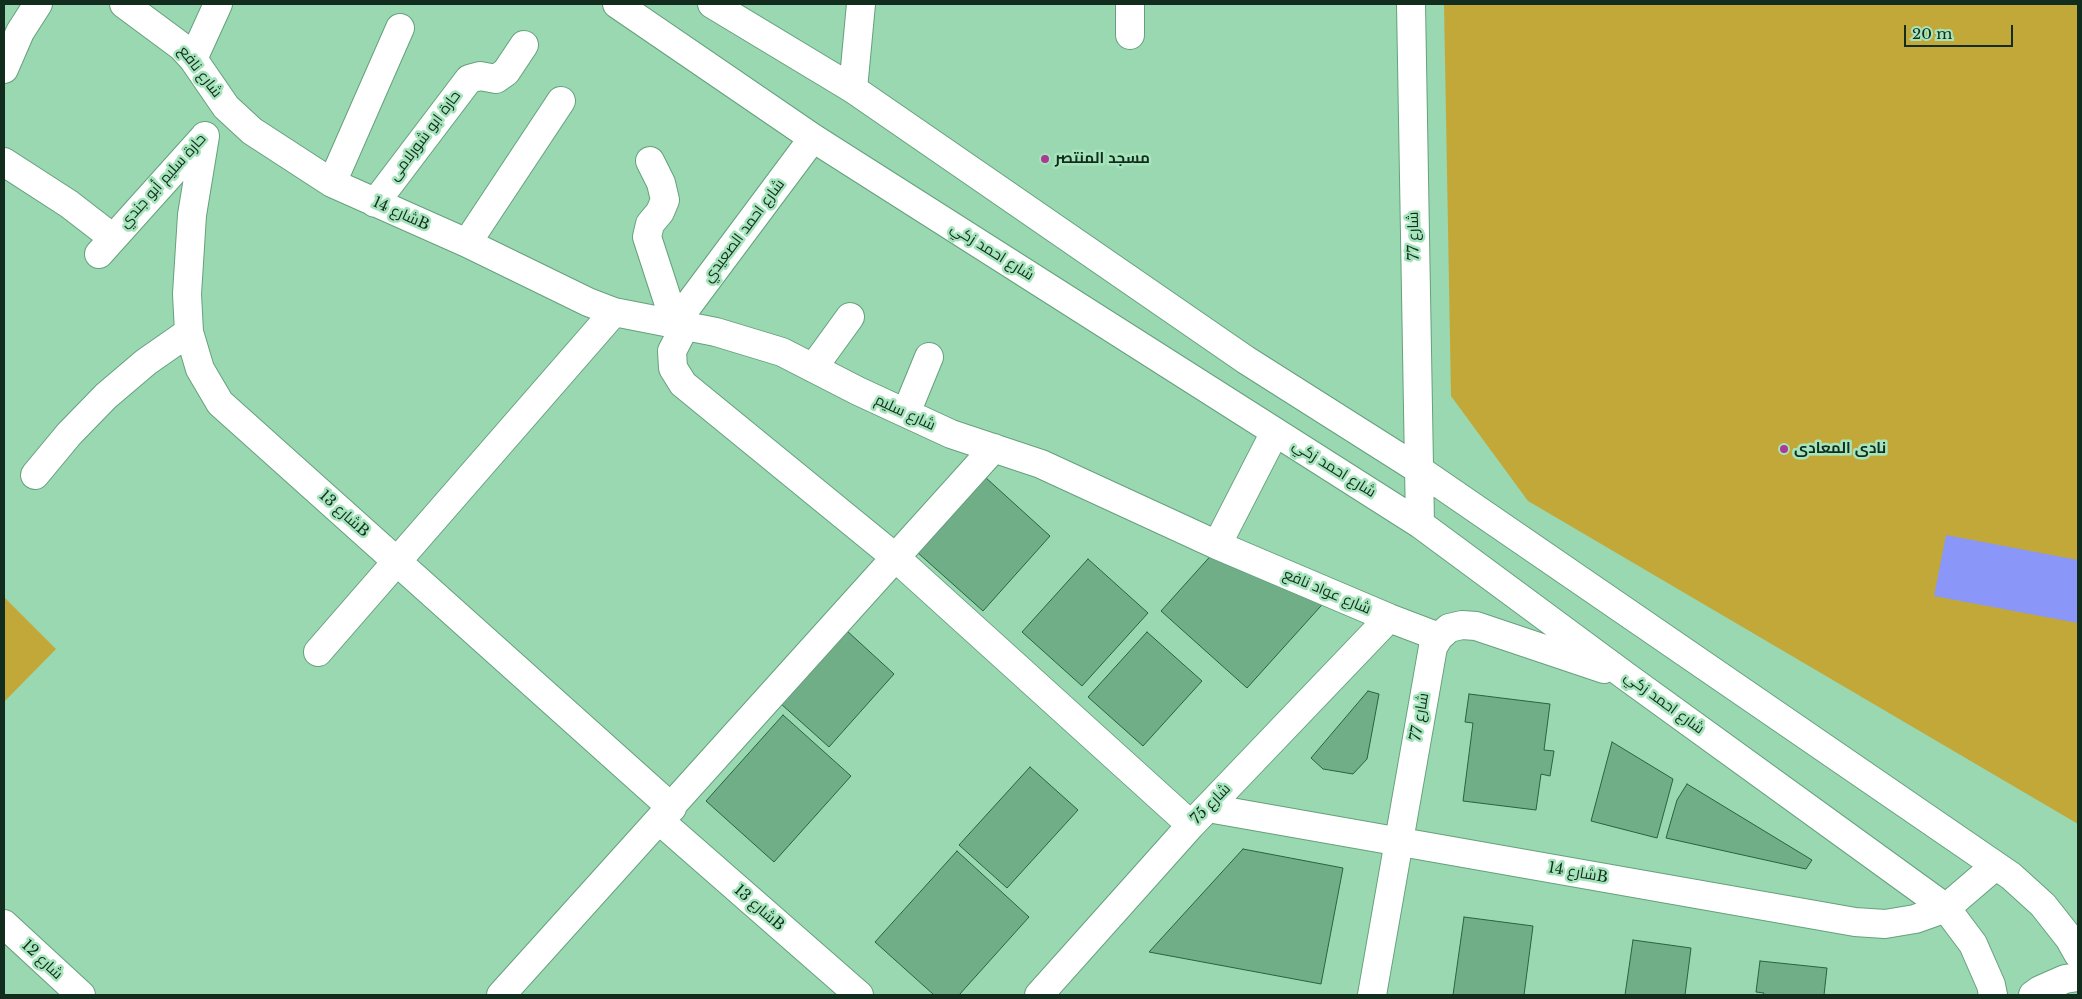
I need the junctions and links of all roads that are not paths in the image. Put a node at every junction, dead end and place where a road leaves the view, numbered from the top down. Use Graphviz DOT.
graph roads {
  1 [pos="38,4"];
  2 [pos="124,4"];
  3 [pos="218,4"];
  4 [pos="618,4"];
  5 [pos="712,4"];
  6 [pos="861,4"];
  7 [pos="1130,4"];
  8 [pos="1411,4"];
  9 [pos="400,28"];
  10 [pos="1130,35"];
  11 [pos="524,45"];
  12 [pos="193,59"];
  13 [pos="4,69"];
  14 [pos="853,89"];
  15 [pos="561,101"];
  16 [pos="226,107"];
  17 [pos="205,136"];
  18 [pos="813,138"];
  19 [pos="650,161"];
  20 [pos="4,162"];
  21 [pos="332,182"];
  22 [pos="375,203"];
  23 [pos="467,243"];
  24 [pos="588,302"];
  25 [pos="614,312"];
  26 [pos="850,317"];
  27 [pos="680,325"];
  28 [pos="189,332"];
  29 [pos="929,357"];
  30 [pos="813,368"];
  31 [pos="906,413"];
  32 [pos="1275,432"];
  33 [pos="994,448"];
  34 [pos="1418,469"];
  35 [pos="35,474"];
  36 [pos="1420,524"];
  37 [pos="1217,545"];
  38 [pos="896,558"];
  39 [pos="397,561"];
  40 [pos="1389,618"];
  41 [pos="1438,637"];
  42 [pos="318,652"];
  43 [pos="1627,677"];
  44 [pos="666,814"];
  45 [pos="1200,816"];
  46 [pos="1399,841"];
  47 [pos="1995,866"];
  48 [pos="1946,908"];
  49 [pos="4,924"];
  50 [pos="2078,954"];
  51 [pos="2078,977"];
  52 [pos="81,995"];
  53 [pos="502,995"];
  54 [pos="859,995"];
  55 [pos="1039,995"];
  56 [pos="1372,995"];
  57 [pos="1993,995"];
  58 [pos="2033,995"];
  1 -- 13 [label="street"];
  2 -- 12 [label="street, شارع نافع"];
  3 -- 12 [label="street"];
  4 -- 18 [label="street, شارع احمد زكي"];
  5 -- 14 [label="street"];
  6 -- 14 [label="street"];
  7 -- 10 [label="street"];
  8 -- 34 [label="street, شارع 77"];
  9 -- 21 [label="street"];
  11 -- 22 [label="street, حارة ابو شورلامى"];
  12 -- 16 [label="street, شارع نافع"];
  14 -- 34 [label="street"];
  15 -- 23 [label="street"];
  16 -- 17 [label="street, حارة سليم أبو جندي"];
  16 -- 21 [label="street, شارع 14B"];
  17 -- 20 [label="street, حارة سليم أبو جندي"];
  17 -- 28 [label="street, شارع 13B"];
  18 -- 27 [label="street, شارع احمد الصعيدي"];
  18 -- 32 [label="street, شارع احمد زكي"];
  19 -- 27 [label="street"];
  21 -- 22 [label="street, شارع 14B"];
  22 -- 23 [label="street, شارع 14B"];
  23 -- 24 [label="street, شارع 14B"];
  24 -- 25 [label="street, شارع سليم"];
  25 -- 27 [label="street, شارع سليم"];
  25 -- 39 [label="street"];
  26 -- 30 [label="street"];
  27 -- 30 [label="street, شارع سليم"];
  27 -- 38 [label="street, شارع احمد الصعيدي"];
  28 -- 35 [label="street"];
  28 -- 39 [label="street, شارع 13B"];
  29 -- 31 [label="street"];
  30 -- 31 [label="street, شارع سليم"];
  31 -- 33 [label="street, شارع سليم"];
  32 -- 36 [label="street, شارع احمد زكي"];
  32 -- 37 [label="street"];
  33 -- 37 [label="street, شارع سليم"];
  33 -- 38 [label="street"];
  34 -- 36 [label="street, شارع 77"];
  34 -- 47 [label="street"];
  36 -- 43 [label="street, شارع احمد زكي"];
  37 -- 40 [label="street, شارع عواد نافع"];
  38 -- 44 [label="street"];
  38 -- 45 [label="street, شارع احمد الصعيدي"];
  39 -- 42 [label="street"];
  39 -- 44 [label="street, شارع 13B"];
  40 -- 41 [label="street, شارع عواد نافع"];
  40 -- 45 [label="street, شارع 75"];
  41 -- 43 [label="street"];
  41 -- 46 [label="street, شارع 77"];
  43 -- 48 [label="street, شارع احمد زكي"];
  44 -- 53 [label="street"];
  44 -- 54 [label="street, شارع 13B"];
  45 -- 46 [label="street, شارع 14B"];
  45 -- 55 [label="street, شارع 75"];
  46 -- 48 [label="street, شارع 14B"];
  46 -- 56 [label="street, شارع 77"];
  47 -- 48 [label="street"];
  47 -- 50 [label="street"];
  48 -- 57 [label="street, شارع احمد زكي"];
  49 -- 52 [label="street, شارع 12"];
  51 -- 58 [label="street"];
}
